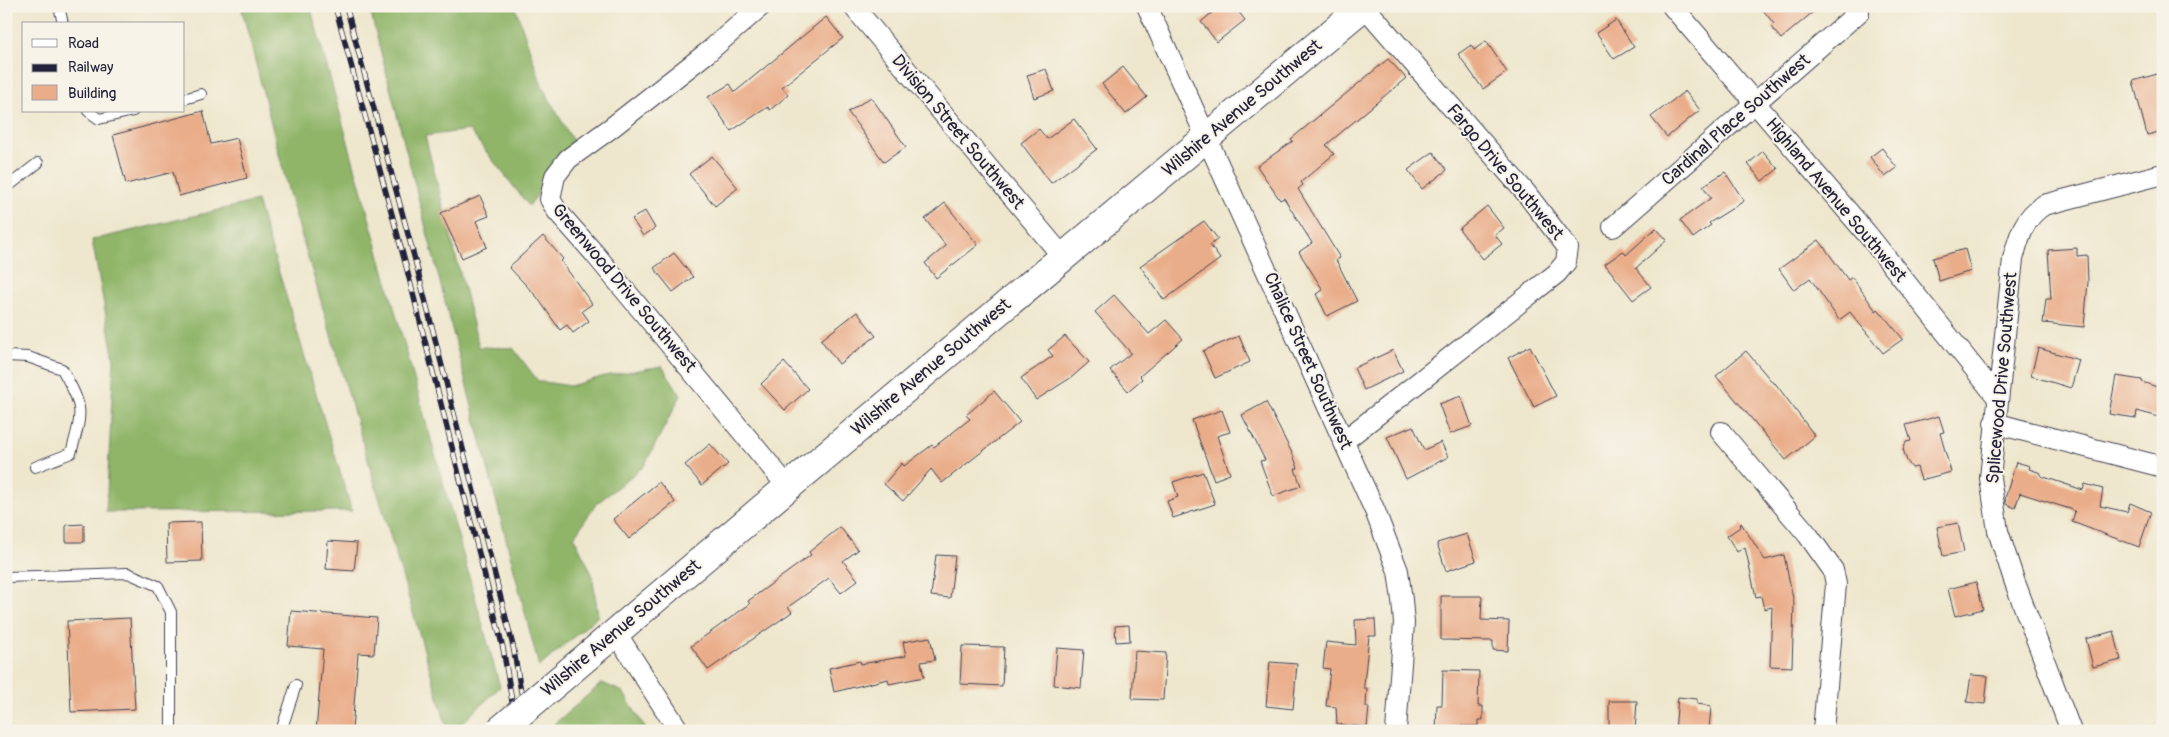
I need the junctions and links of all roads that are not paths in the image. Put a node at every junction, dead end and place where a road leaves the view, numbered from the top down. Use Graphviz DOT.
graph roads {
  1 [pos="59,6"];
  2 [pos="761,6"];
  3 [pos="853,6"];
  4 [pos="1147,6"];
  5 [pos="1364,6"];
  6 [pos="1672,6"];
  7 [pos="1858,12"];
  8 [pos="63,22"];
  9 [pos="201,94"];
  10 [pos="185,99"];
  11 [pos="1754,104"];
  12 [pos="89,112"];
  13 [pos="129,112"];
  14 [pos="1206,138"];
  15 [pos="38,163"];
  16 [pos="2163,174"];
  17 [pos="6,188"];
  18 [pos="1613,227"];
  19 [pos="1063,257"];
  20 [pos="6,356"];
  21 [pos="1997,397"];
  22 [pos="1994,423"];
  23 [pos="1721,432"];
  24 [pos="1344,441"];
  25 [pos="35,467"];
  26 [pos="2163,467"];
  27 [pos="788,487"];
  28 [pos="6,577"];
  29 [pos="616,633"];
  30 [pos="296,685"];
  31 [pos="171,731"];
  32 [pos="281,731"];
  33 [pos="499,731"];
  34 [pos="679,731"];
  35 [pos="1396,731"];
  36 [pos="1823,731"];
  37 [pos="2071,731"];
  1 -- 8 [label="lane"];
  2 -- 27 [label="street, Greenwood Drive Southwest"];
  3 -- 19 [label="street, Division Street Southwest"];
  4 -- 14 [label="street, Chalice Street Southwest"];
  5 -- 14 [label="street, Wilshire Avenue Southwest"];
  5 -- 24 [label="street, Fargo Drive Southwest"];
  6 -- 11 [label="street, Highland Avenue Southwest"];
  7 -- 11 [label="street, Cardinal Place Southwest"];
  9 -- 10 [label="lane"];
  11 -- 18 [label="street, Cardinal Place Southwest"];
  11 -- 21 [label="street, Highland Avenue Southwest"];
  12 -- 13 [label="lane"];
  14 -- 19 [label="street, Wilshire Avenue Southwest"];
  14 -- 24 [label="street, Chalice Street Southwest"];
  15 -- 17 [label="lane"];
  16 -- 21 [label="street, Splicewood Drive Southwest"];
  19 -- 27 [label="street, Wilshire Avenue Southwest"];
  20 -- 25 [label="lane"];
  21 -- 22 [label="street, Splicewood Drive Southwest"];
  22 -- 26 [label="street"];
  22 -- 37 [label="street, Splicewood Drive Southwest"];
  23 -- 36 [label="street"];
  24 -- 35 [label="street, Chalice Street Southwest"];
  27 -- 29 [label="street, Wilshire Avenue Southwest"];
  28 -- 31 [label="lane"];
  29 -- 33 [label="street, Wilshire Avenue Southwest, bridge"];
  29 -- 34 [label="street"];
  30 -- 32 [label="lane"];
}
